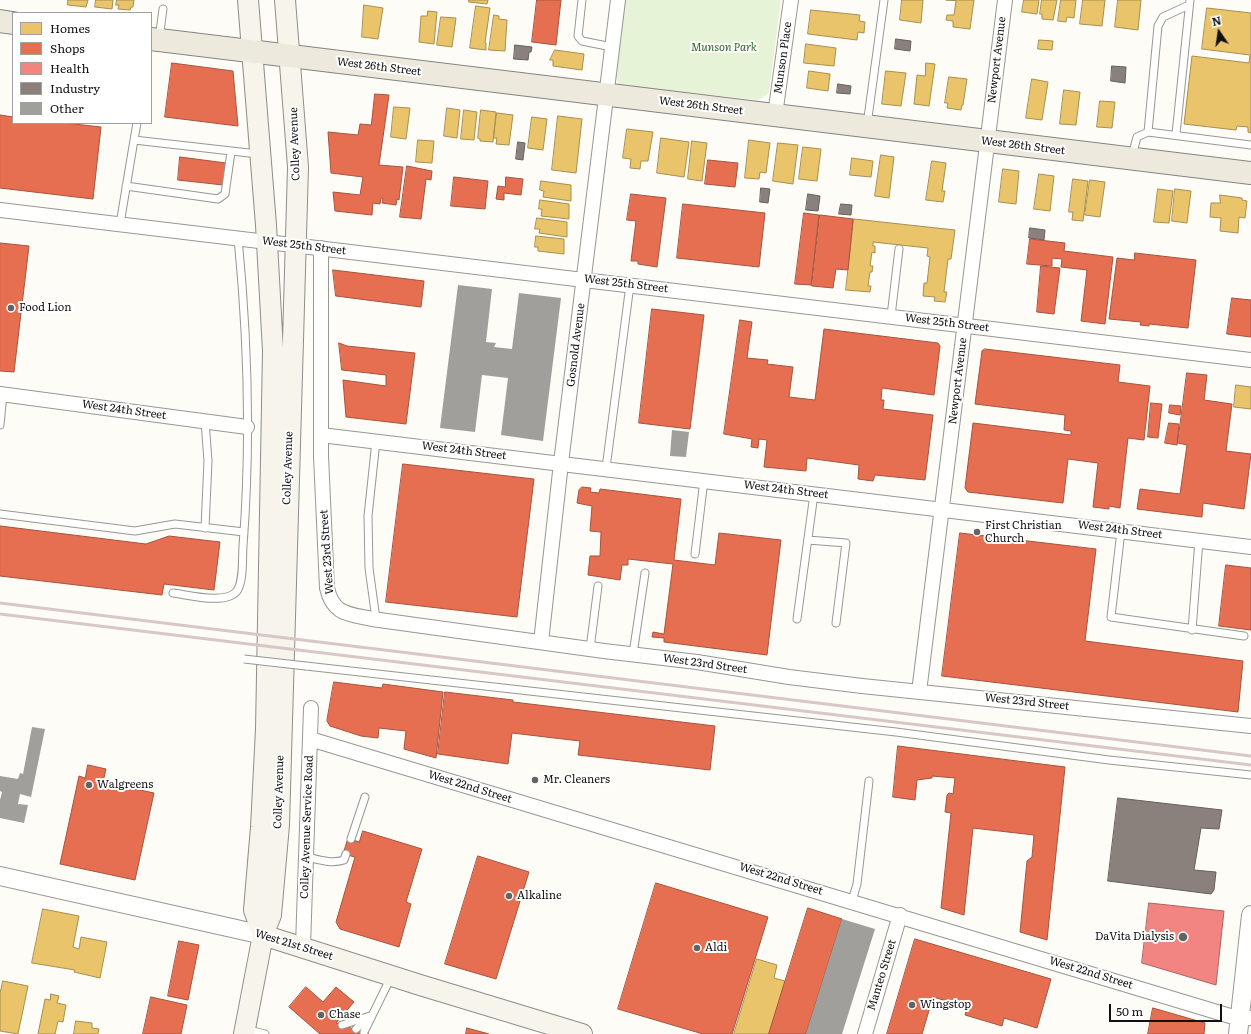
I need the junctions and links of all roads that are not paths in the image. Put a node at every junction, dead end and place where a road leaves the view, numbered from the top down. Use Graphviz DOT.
graph roads {
  1 [pos="248,0"];
  2 [pos="285,0"];
  3 [pos="582,0"];
  4 [pos="618,0"];
  5 [pos="791,0"];
  6 [pos="884,0"];
  7 [pos="1005,0"];
  8 [pos="1190,2"];
  9 [pos="163,9"];
  10 [pos="0,21"];
  11 [pos="12,23"];
  12 [pos="155,39"];
  13 [pos="612,47"];
  14 [pos="253,51"];
  15 [pos="290,56"];
  16 [pos="606,94"];
  17 [pos="775,115"];
  18 [pos="137,124"];
  19 [pos="867,126"];
  20 [pos="1148,132"];
  21 [pos="1176,134"];
  22 [pos="134,140"];
  23 [pos="987,141"];
  24 [pos="1251,145"];
  25 [pos="231,152"];
  26 [pos="261,154"];
  27 [pos="1132,159"];
  28 [pos="1251,173"];
  29 [pos="126,186"];
  30 [pos="0,210"];
  31 [pos="120,224"];
  32 [pos="238,238"];
  33 [pos="267,242"];
  34 [pos="294,245"];
  35 [pos="321,248"];
  36 [pos="899,249"];
  37 [pos="584,279"];
  38 [pos="630,285"];
  39 [pos="891,316"];
  40 [pos="964,325"];
  41 [pos="1251,360"];
  42 [pos="2,394"];
  43 [pos="205,421"];
  44 [pos="0,425"];
  45 [pos="247,427"];
  46 [pos="321,435"];
  47 [pos="376,441"];
  48 [pos="561,463"];
  49 [pos="606,468"];
  50 [pos="704,480"];
  51 [pos="814,494"];
  52 [pos="942,509"];
  53 [pos="0,514"];
  54 [pos="205,528"];
  55 [pos="1121,530"];
  56 [pos="244,532"];
  57 [pos="808,540"];
  58 [pos="1200,540"];
  59 [pos="1251,547"];
  60 [pos="695,554"];
  61 [pos="645,573"];
  62 [pos="598,586"];
  63 [pos="173,593"];
  64 [pos="376,619"];
  65 [pos="797,619"];
  66 [pos="836,623"];
  67 [pos="1192,630"];
  68 [pos="1244,636"];
  69 [pos="541,642"];
  70 [pos="590,649"];
  71 [pos="633,654"];
  72 [pos="244,659"];
  73 [pos="920,692"];
  74 [pos="311,708"];
  75 [pos="1251,726"];
  76 [pos="310,739"];
  77 [pos="1251,775"];
  78 [pos="869,781"];
  79 [pos="365,797"];
  80 [pos="351,839"];
  81 [pos="346,854"];
  82 [pos="307,857"];
  83 [pos="0,876"];
  84 [pos="852,901"];
  85 [pos="900,915"];
  86 [pos="1251,915"];
  87 [pos="263,935"];
  88 [pos="303,946"];
  89 [pos="392,976"];
  90 [pos="371,1015"];
  91 [pos="1243,1024"];
  92 [pos="344,1026"];
  93 [pos="356,1029"];
  94 [pos="245,1032"];
  95 [pos="364,1032"];
  96 [pos="265,1034"];
  97 [pos="582,1034"];
  98 [pos="865,1034"];
  1 -- 14 [label="main road, Colley Avenue"];
  2 -- 15 [label="main road, Colley Avenue"];
  3 -- 13 [label="lane"];
  4 -- 13 [label="street, Gosnold Avenue"];
  5 -- 17 [label="street, Munson Place"];
  6 -- 19 [label="lane"];
  7 -- 23 [label="street, Newport Avenue"];
  8 -- 20 [label="lane"];
  8 -- 21 [label="lane"];
  9 -- 12 [label="lane"];
  10 -- 11 [label="main road"];
  12 -- 14 [label="main road, West 26th Street"];
  13 -- 16 [label="street, Gosnold Avenue"];
  14 -- 15 [label="main road, West 26th Street"];
  14 -- 26 [label="main road, Colley Avenue"];
  15 -- 16 [label="main road, West 26th Street"];
  15 -- 34 [label="main road, Colley Avenue"];
  16 -- 17 [label="main road, West 26th Street"];
  16 -- 37 [label="street, Gosnold Avenue"];
  17 -- 19 [label="main road, West 26th Street"];
  18 -- 22 [label="lane"];
  19 -- 23 [label="main road, West 26th Street"];
  20 -- 21 [label="lane"];
  20 -- 27 [label="lane"];
  21 -- 24 [label="lane"];
  22 -- 25 [label="lane"];
  22 -- 29 [label="lane"];
  23 -- 27 [label="main road, West 26th Street"];
  23 -- 40 [label="street, Newport Avenue"];
  25 -- 26 [label="lane"];
  25 -- 29 [label="lane"];
  26 -- 33 [label="main road, Colley Avenue"];
  27 -- 28 [label="main road, West 26th Street"];
  29 -- 31 [label="lane"];
  30 -- 31 [label="street, West 25th Street"];
  31 -- 32 [label="street, West 25th Street"];
  32 -- 33 [label="street, West 25th Street"];
  32 -- 45 [label="lane"];
  33 -- 34 [label="street, West 25th Street"];
  33 -- 87 [label="main road, Colley Avenue"];
  34 -- 35 [label="street, West 25th Street"];
  34 -- 87 [label="main road, Colley Avenue"];
  35 -- 37 [label="street, West 25th Street"];
  35 -- 46 [label="street, West 23rd Street"];
  36 -- 39 [label="lane"];
  37 -- 38 [label="street, West 25th Street"];
  37 -- 48 [label="street, Gosnold Avenue"];
  38 -- 39 [label="street, West 25th Street"];
  38 -- 49 [label="lane"];
  39 -- 40 [label="street, West 25th Street"];
  40 -- 41 [label="street, West 25th Street"];
  40 -- 52 [label="street, Newport Avenue"];
  42 -- 43 [label="street, West 24th Street"];
  42 -- 44 [label="lane"];
  43 -- 45 [label="street, West 24th Street"];
  43 -- 54 [label="lane"];
  45 -- 56 [label="lane"];
  46 -- 47 [label="street, West 24th Street"];
  46 -- 64 [label="street, West 23rd Street"];
  47 -- 48 [label="street, West 24th Street"];
  47 -- 64 [label="lane"];
  48 -- 49 [label="street, West 24th Street"];
  48 -- 69 [label="street, Gosnold Avenue"];
  49 -- 50 [label="street, West 24th Street"];
  50 -- 51 [label="street, West 24th Street"];
  50 -- 60 [label="lane"];
  51 -- 52 [label="street, West 24th Street"];
  51 -- 57 [label="lane"];
  52 -- 55 [label="street, West 24th Street"];
  52 -- 73 [label="street, Newport Avenue"];
  53 -- 54 [label="lane"];
  54 -- 56 [label="lane"];
  55 -- 58 [label="street, West 24th Street"];
  55 -- 67 [label="lane"];
  56 -- 63 [label="lane"];
  57 -- 65 [label="lane"];
  57 -- 66 [label="lane"];
  58 -- 59 [label="street, West 24th Street"];
  58 -- 67 [label="lane"];
  61 -- 71 [label="lane"];
  62 -- 70 [label="lane"];
  64 -- 69 [label="street, West 23rd Street"];
  67 -- 68 [label="lane"];
  69 -- 70 [label="street, West 23rd Street"];
  70 -- 71 [label="street, West 23rd Street"];
  71 -- 73 [label="street, West 23rd Street"];
  72 -- 77 [label="lane, bridge"];
  73 -- 75 [label="street, West 23rd Street"];
  74 -- 76 [label="street, Colley Avenue Service Road"];
  76 -- 82 [label="street, Colley Avenue Service Road"];
  76 -- 84 [label="street, West 22nd Street"];
  78 -- 84 [label="lane"];
  79 -- 80 [label="lane"];
  81 -- 82 [label="lane"];
  82 -- 88 [label="street, Colley Avenue Service Road"];
  83 -- 87 [label="street, West 21st Street"];
  84 -- 85 [label="street, West 22nd Street"];
  85 -- 91 [label="street, West 22nd Street"];
  85 -- 98 [label="street, Manteo Street"];
  86 -- 91 [label="street"];
  87 -- 88 [label="main road, West 21st Street"];
  87 -- 94 [label="main road, Colley Avenue"];
  88 -- 89 [label="main road, West 21st Street"];
  89 -- 90 [label="lane"];
  89 -- 97 [label="main road, West 21st Street"];
  90 -- 92 [label="lane"];
  90 -- 93 [label="lane"];
  90 -- 95 [label="lane"];
  94 -- 96 [label="lane"];
}
